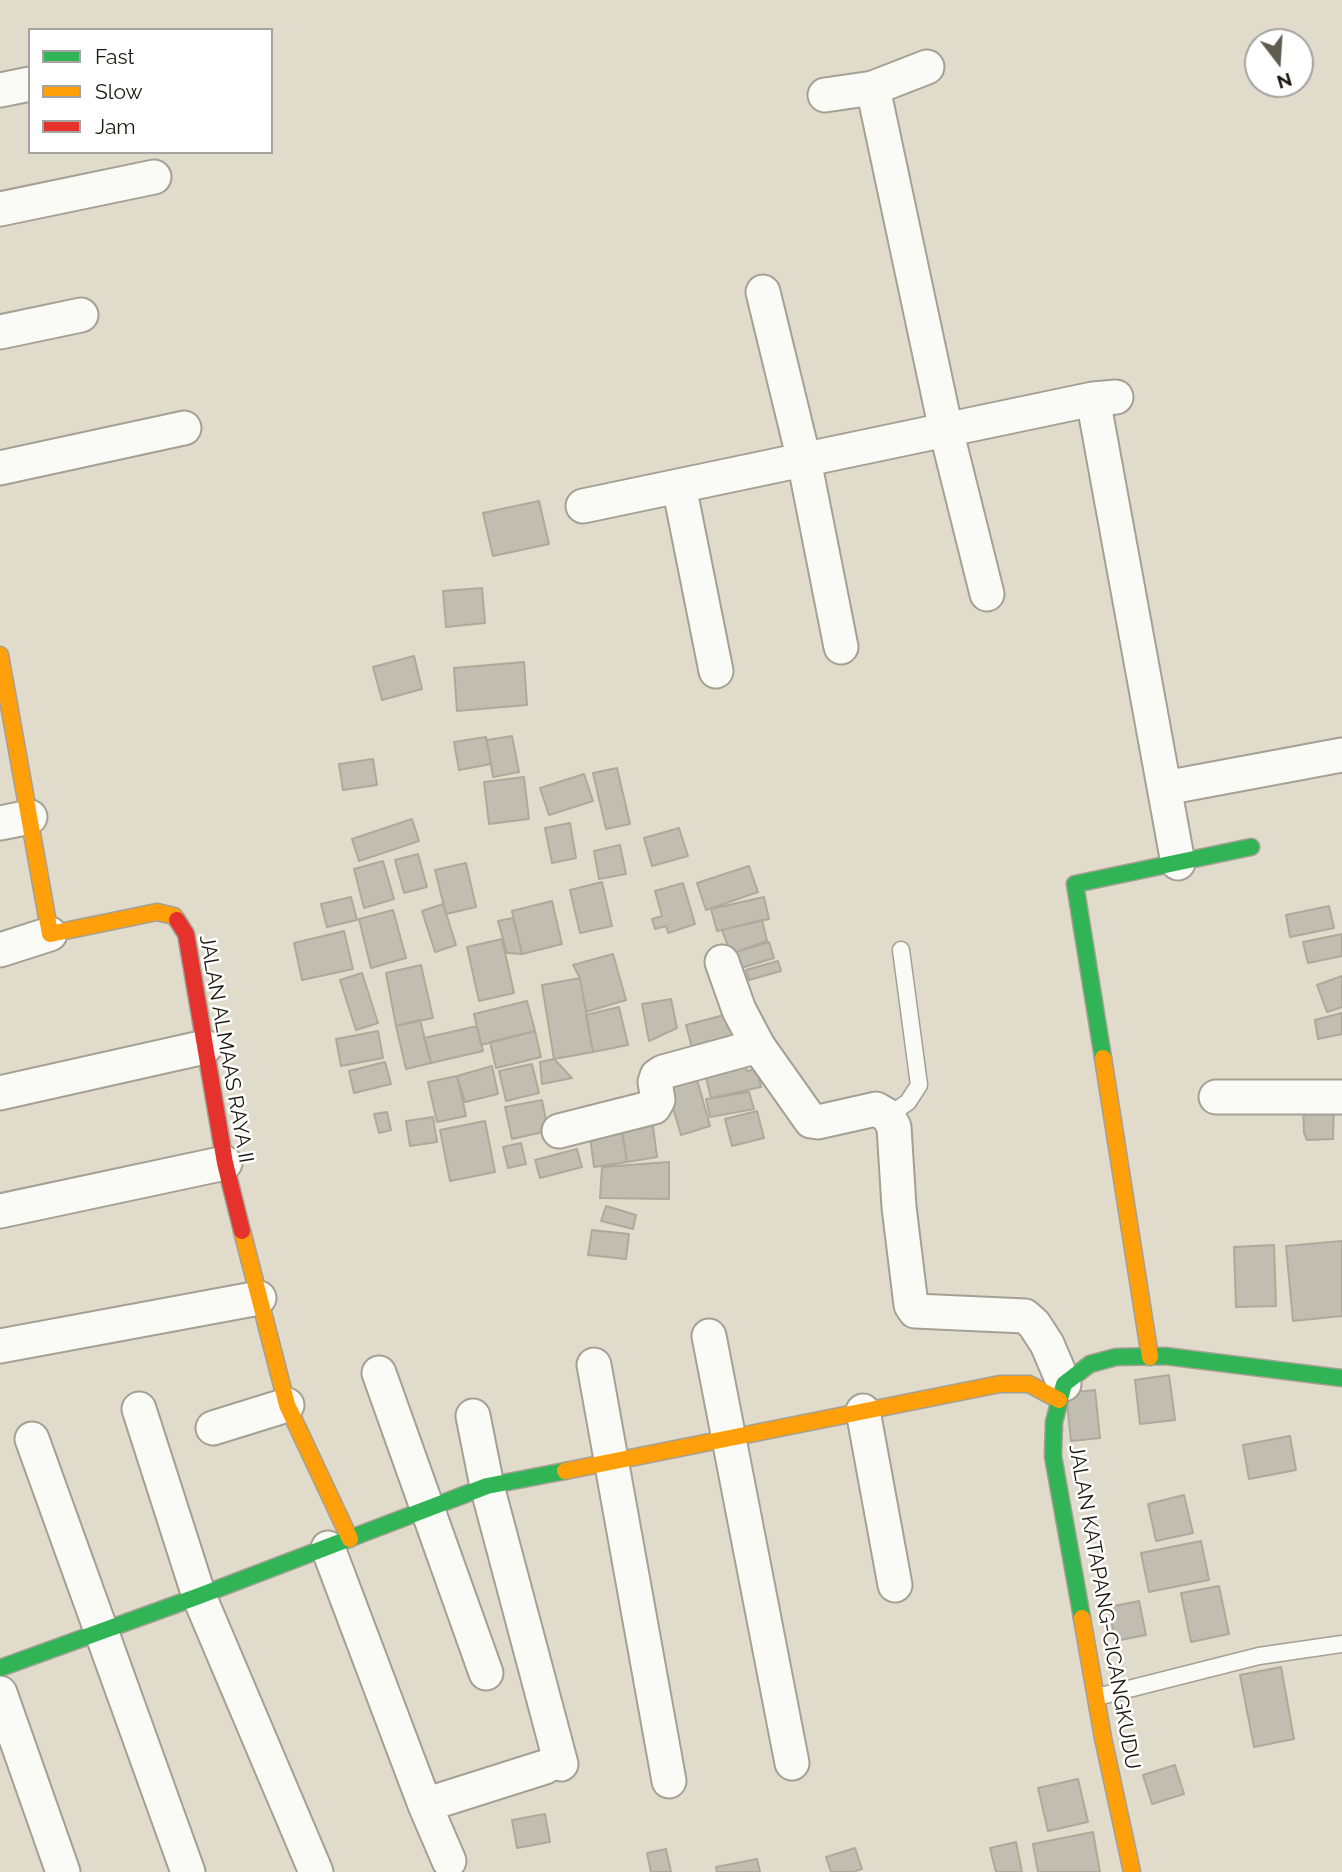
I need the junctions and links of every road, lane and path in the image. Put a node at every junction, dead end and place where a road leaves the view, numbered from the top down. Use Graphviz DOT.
graph roads {
  1 [pos="926,67"];
  2 [pos="28,84"];
  3 [pos="873,88"];
  4 [pos="0,90"];
  5 [pos="825,95"];
  6 [pos="154,177"];
  7 [pos="0,209"];
  8 [pos="763,292"];
  9 [pos="80,315"];
  10 [pos="0,332"];
  11 [pos="184,428"];
  12 [pos="946,430"];
  13 [pos="804,460"];
  14 [pos="0,468"];
  15 [pos="679,486"];
  16 [pos="583,506"];
  17 [pos="987,594"];
  18 [pos="841,647"];
  19 [pos="0,654"];
  20 [pos="716,671"];
  21 [pos="4,697"];
  22 [pos="1342,755"];
  23 [pos="1165,788"];
  24 [pos="15,820"];
  25 [pos="1251,848"];
  26 [pos="1178,863"];
  27 [pos="50,934"];
  28 [pos="0,950"];
  29 [pos="901,950"];
  30 [pos="722,962"];
  31 [pos="758,1046"];
  32 [pos="205,1047"];
  33 [pos="0,1093"];
  34 [pos="1216,1097"];
  35 [pos="1342,1097"];
  36 [pos="888,1116"];
  37 [pos="559,1131"];
  38 [pos="225,1163"];
  39 [pos="0,1211"];
  40 [pos="260,1298"];
  41 [pos="709,1336"];
  42 [pos="0,1346"];
  43 [pos="1150,1357"];
  44 [pos="594,1365"];
  45 [pos="379,1373"];
  46 [pos="1342,1378"];
  47 [pos="1061,1392"];
  48 [pos="287,1405"];
  49 [pos="139,1409"];
  50 [pos="863,1411"];
  51 [pos="473,1416"];
  52 [pos="213,1428"];
  53 [pos="727,1438"];
  54 [pos="32,1439"];
  55 [pos="612,1461"];
  56 [pos="487,1486"];
  57 [pos="429,1508"];
  58 [pos="339,1543"];
  59 [pos="895,1585"];
  60 [pos="199,1596"];
  61 [pos="101,1633"];
  62 [pos="1342,1644"];
  63 [pos="0,1668"];
  64 [pos="486,1673"];
  65 [pos="0,1693"];
  66 [pos="1097,1697"];
  67 [pos="792,1763"];
  68 [pos="669,1781"];
  69 [pos="425,1805"];
  70 [pos="449,1861"];
  71 [pos="63,1872"];
  72 [pos="188,1872"];
  73 [pos="316,1872"];
  74 [pos="1132,1872"];
  1 -- 3 [label="street"];
  2 -- 4 [label="street"];
  3 -- 5 [label="street"];
  3 -- 12 [label="street"];
  6 -- 7 [label="street"];
  8 -- 13 [label="street"];
  9 -- 10 [label="street"];
  11 -- 14 [label="street"];
  12 -- 13 [label="street"];
  12 -- 17 [label="street"];
  12 -- 23 [label="street"];
  13 -- 15 [label="street"];
  13 -- 18 [label="street"];
  15 -- 16 [label="street"];
  15 -- 20 [label="street"];
  19 -- 21 [label="street"];
  21 -- 24 [label="street"];
  22 -- 23 [label="street"];
  23 -- 26 [label="street"];
  24 -- 27 [label="street"];
  25 -- 26 [label="street"];
  26 -- 43 [label="street"];
  27 -- 28 [label="street"];
  27 -- 32 [label="street, JALAN ALMAAS RAYA II"];
  29 -- 36 [label="lane"];
  30 -- 31 [label="street"];
  31 -- 36 [label="street"];
  31 -- 37 [label="street"];
  32 -- 33 [label="street"];
  32 -- 38 [label="street, JALAN ALMAAS RAYA II"];
  34 -- 35 [label="street"];
  36 -- 47 [label="street"];
  38 -- 39 [label="street"];
  38 -- 40 [label="street, JALAN ALMAAS RAYA II"];
  40 -- 42 [label="street"];
  40 -- 48 [label="street, JALAN ALMAAS RAYA II"];
  41 -- 53 [label="street"];
  43 -- 46 [label="street"];
  43 -- 47 [label="street"];
  44 -- 55 [label="street"];
  45 -- 57 [label="street"];
  47 -- 50 [label="street"];
  47 -- 66 [label="street, JALAN KATAPANG-CICANGKUDU"];
  48 -- 52 [label="street"];
  48 -- 58 [label="street, JALAN ALMAAS RAYA II"];
  49 -- 60 [label="street"];
  50 -- 53 [label="street"];
  50 -- 59 [label="street"];
  51 -- 56 [label="street"];
  53 -- 55 [label="street"];
  53 -- 67 [label="street"];
  54 -- 61 [label="street"];
  55 -- 56 [label="street"];
  55 -- 68 [label="street"];
  56 -- 57 [label="street"];
  56 -- 69 [label="street"];
  57 -- 58 [label="street"];
  57 -- 64 [label="street"];
  58 -- 60 [label="street"];
  58 -- 69 [label="street"];
  60 -- 61 [label="street"];
  60 -- 73 [label="street"];
  61 -- 63 [label="street"];
  61 -- 72 [label="street"];
  62 -- 66 [label="lane"];
  65 -- 71 [label="street"];
  66 -- 74 [label="street, JALAN KATAPANG-CICANGKUDU"];
  69 -- 70 [label="street"];
}
